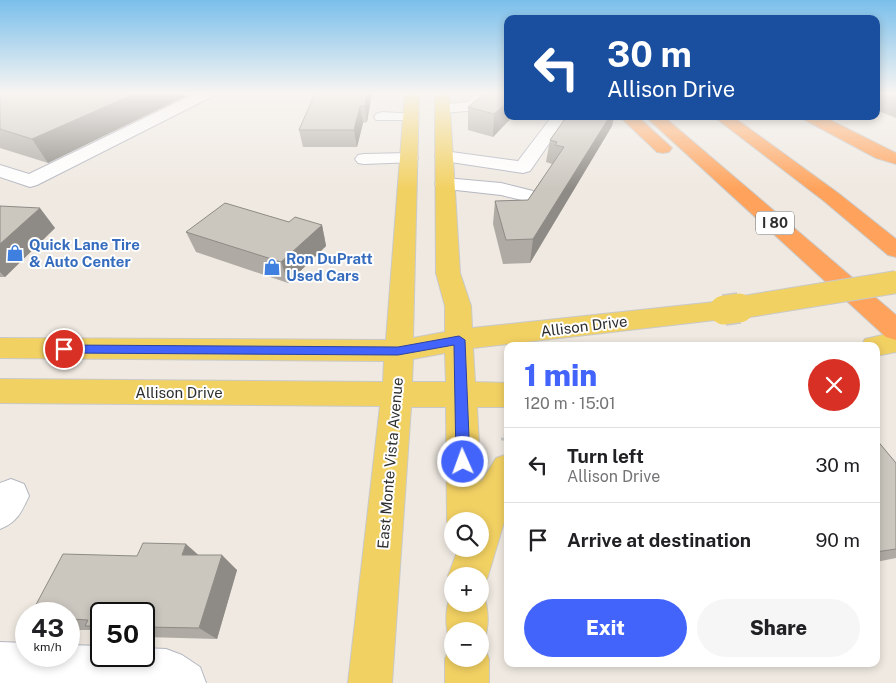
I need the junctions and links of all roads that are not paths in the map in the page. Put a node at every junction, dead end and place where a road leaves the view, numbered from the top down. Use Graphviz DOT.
graph roads {
  1 [pos="144,125"];
  2 [pos="411,125"];
  3 [pos="442,125"];
  4 [pos="554,125"];
  5 [pos="637,125"];
  6 [pos="663,125"];
  7 [pos="733,125"];
  8 [pos="826,125"];
  9 [pos="444,156"];
  10 [pos="409,158"];
  11 [pos="364,159"];
  12 [pos="896,159"];
  13 [pos="0,171"];
  14 [pos="445,184"];
  15 [pos="526,194"];
  16 [pos="830,197"];
  17 [pos="761,211"];
  18 [pos="896,230"];
  19 [pos="896,250"];
  20 [pos="896,282"];
  21 [pos="896,330"];
  22 [pos="459,340"];
  23 [pos="896,342"];
  24 [pos="880,345"];
  25 [pos="0,348"];
  26 [pos="398,351"];
  27 [pos="0,391"];
  28 [pos="397,393"];
  29 [pos="461,395"];
  30 [pos="504,395"];
  31 [pos="502,454"];
  32 [pos="465,512"];
  33 [pos="488,512"];
  34 [pos="0,664"];
  35 [pos="467,667"];
  36 [pos="184,683"];
  37 [pos="370,683"];
  38 [pos="467,683"];
  1 -- 13 [label="lane"];
  2 -- 10 [label="main road, East Monte Vista Avenue"];
  3 -- 9 [label="main road"];
  4 -- 9 [label="lane"];
  5 -- 17 [label="highway"];
  6 -- 17 [label="highway, I 80"];
  7 -- 16 [label="highway"];
  8 -- 12 [label="highway"];
  9 -- 14 [label="main road"];
  10 -- 11 [label="lane"];
  10 -- 26 [label="main road, East Monte Vista Avenue"];
  14 -- 15 [label="lane"];
  14 -- 22 [label="main road"];
  16 -- 18 [label="highway"];
  16 -- 19 [label="highway"];
  17 -- 21 [label="highway, I 80"];
  20 -- 22 [label="main road, Allison Drive, bridge"];
  22 -- 26 [label="main road, Allison Drive"];
  22 -- 29 [label="main road"];
  23 -- 24 [label="main road"];
  25 -- 26 [label="main road, Allison Drive"];
  26 -- 28 [label="main road, East Monte Vista Avenue"];
  27 -- 28 [label="main road, Allison Drive"];
  28 -- 29 [label="main road, Allison Drive"];
  28 -- 37 [label="main road, East Monte Vista Avenue"];
  29 -- 30 [label="main road, Allison Drive"];
  29 -- 32 [label="main road"];
  31 -- 33 [label="main road"];
  34 -- 36 [label="lane"];
  35 -- 38 [label="main road"];
}
